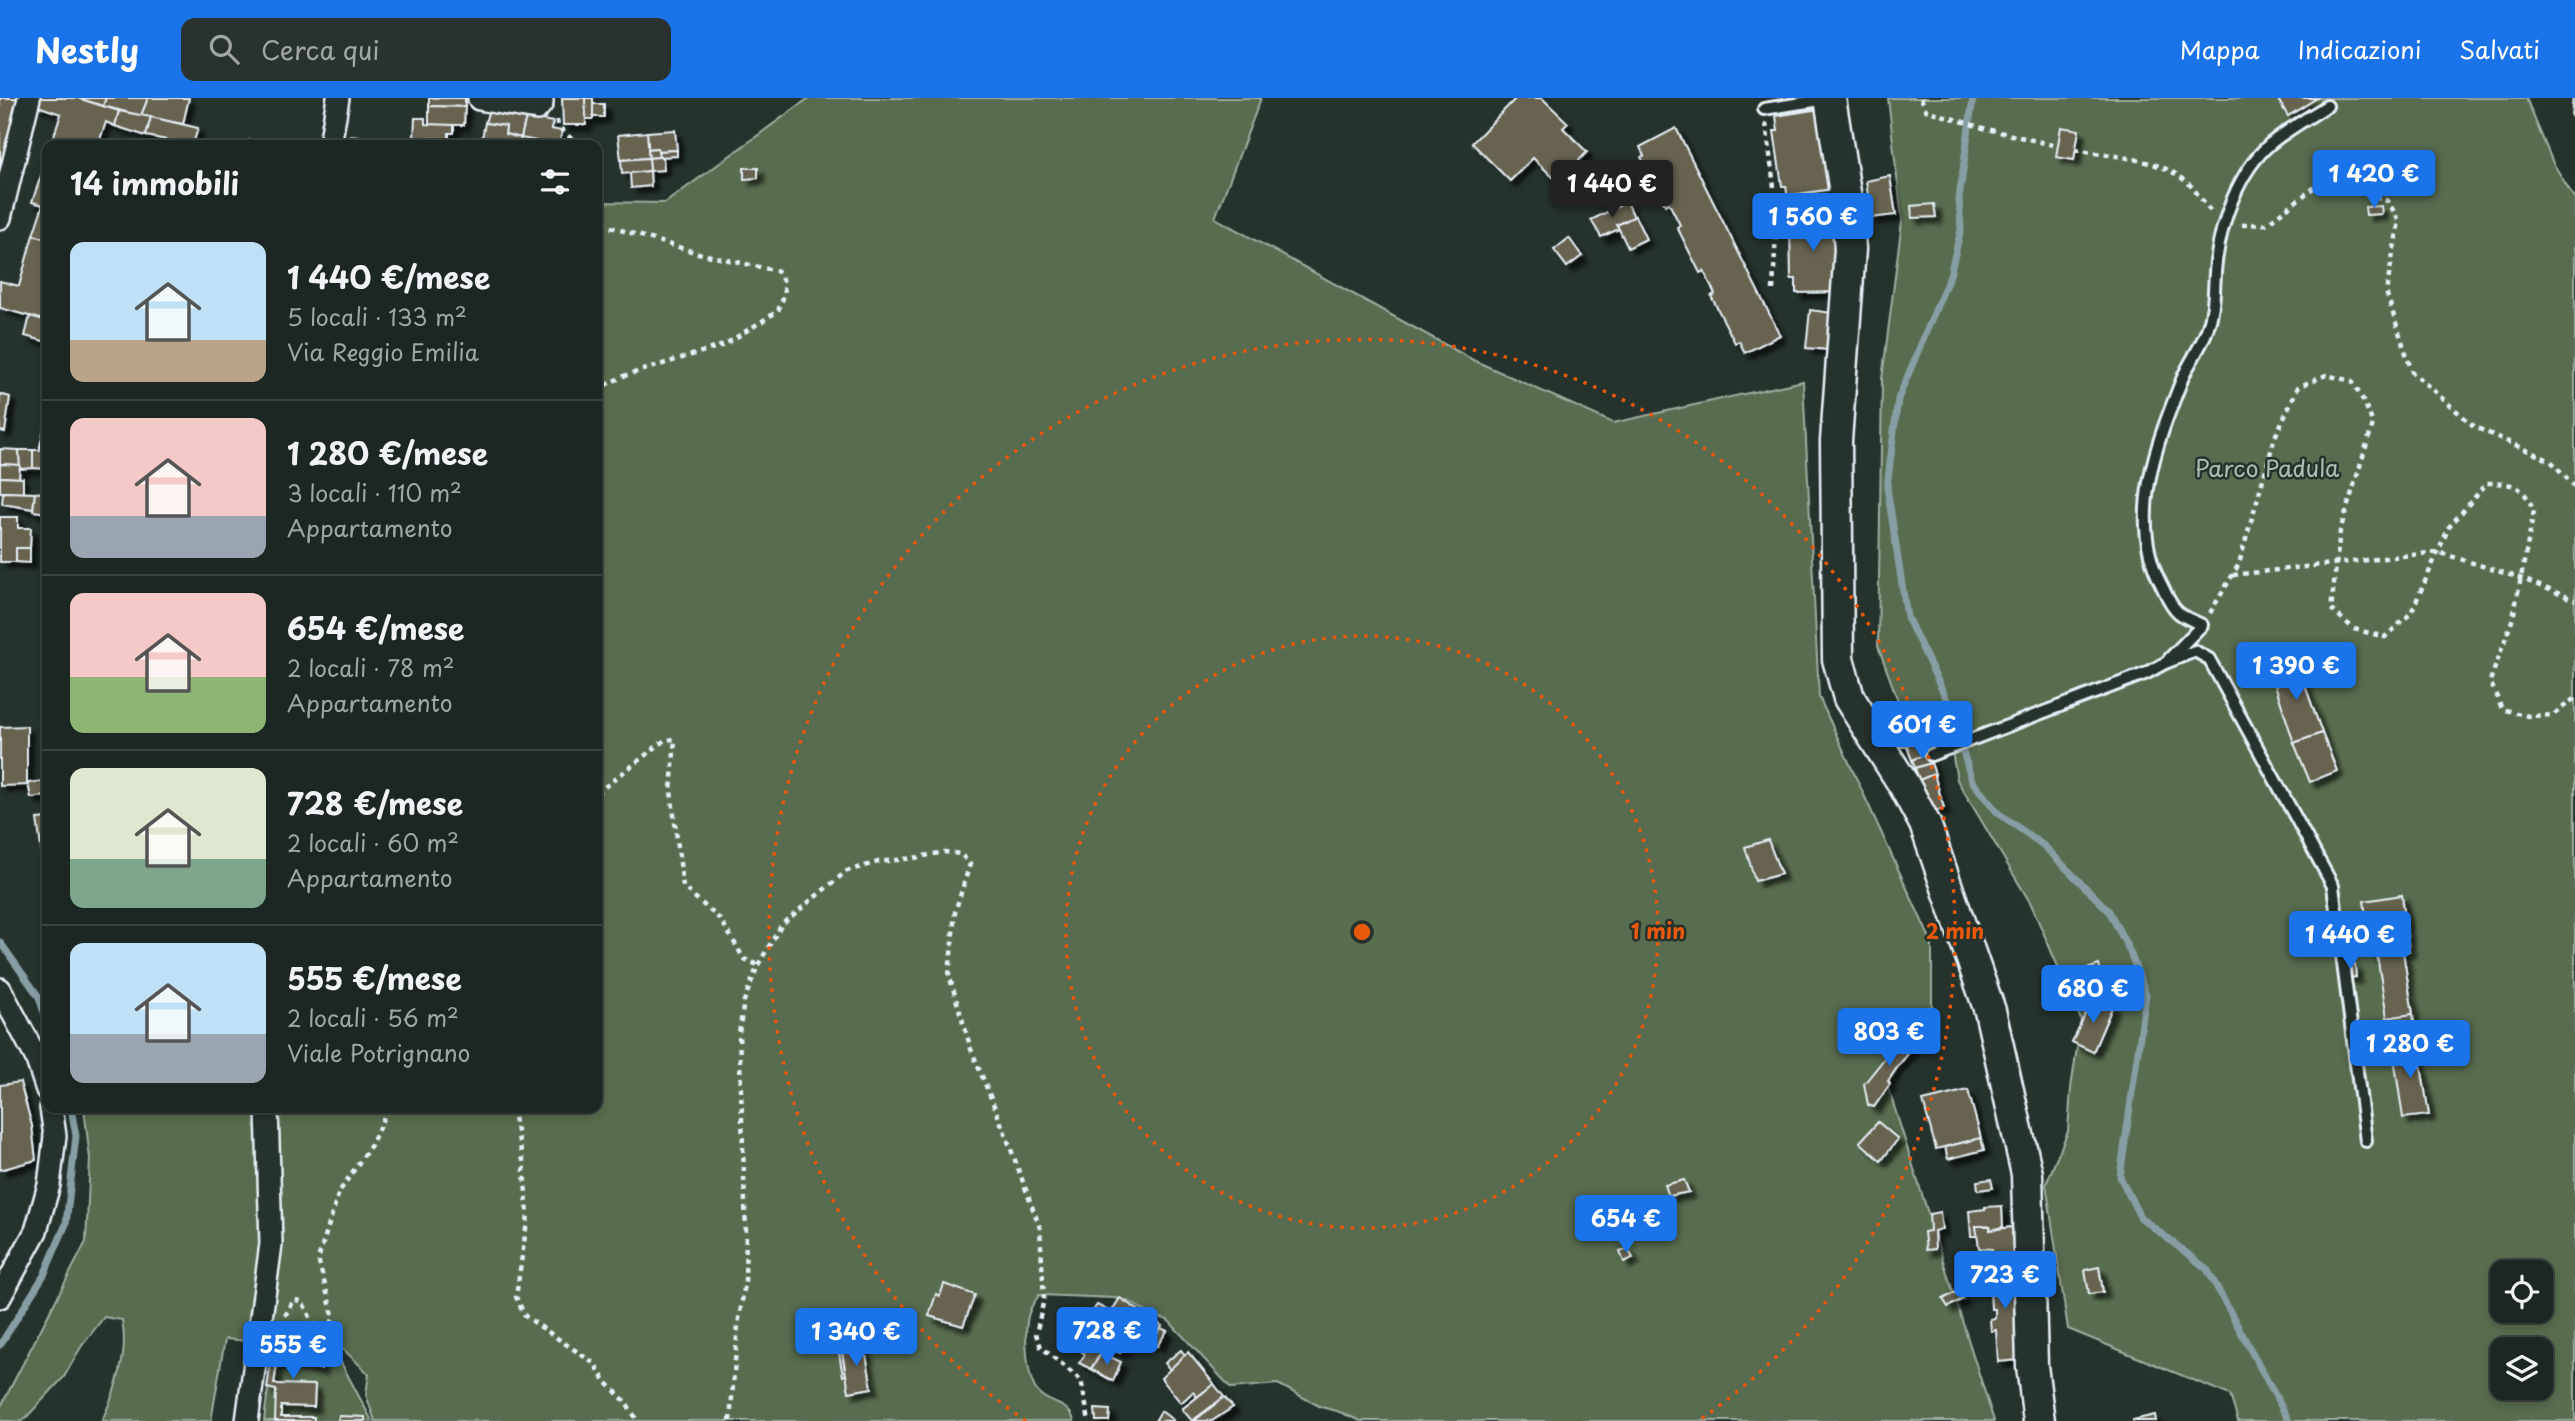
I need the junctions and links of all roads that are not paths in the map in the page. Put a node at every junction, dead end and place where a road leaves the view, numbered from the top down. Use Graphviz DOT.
graph roads {
  1 [pos="29,98"];
  2 [pos="338,98"];
  3 [pos="1830,98"];
  4 [pos="479,99"];
  5 [pos="542,101"];
  6 [pos="2327,106"];
  7 [pos="1764,109"];
  8 [pos="331,140"];
  9 [pos="1846,199"];
  10 [pos="1777,209"];
  11 [pos="0,218"];
  12 [pos="2165,663"];
  13 [pos="1931,754"];
  14 [pos="0,989"];
  15 [pos="42,1075"];
  16 [pos="52,1113"];
  17 [pos="267,1113"];
  18 [pos="2366,1141"];
  19 [pos="0,1297"];
  20 [pos="247,1421"];
  21 [pos="2039,1421"];
  1 -- 11 [label="street"];
  2 -- 8 [label="street"];
  3 -- 7 [label="lane"];
  3 -- 9 [label="main road"];
  4 -- 5 [label="street"];
  6 -- 12 [label="lane"];
  9 -- 10 [label="street"];
  9 -- 21 [label="main road"];
  12 -- 13 [label="lane"];
  12 -- 18 [label="lane"];
  14 -- 15 [label="street"];
  16 -- 19 [label="street"];
  17 -- 20 [label="street"];
}
